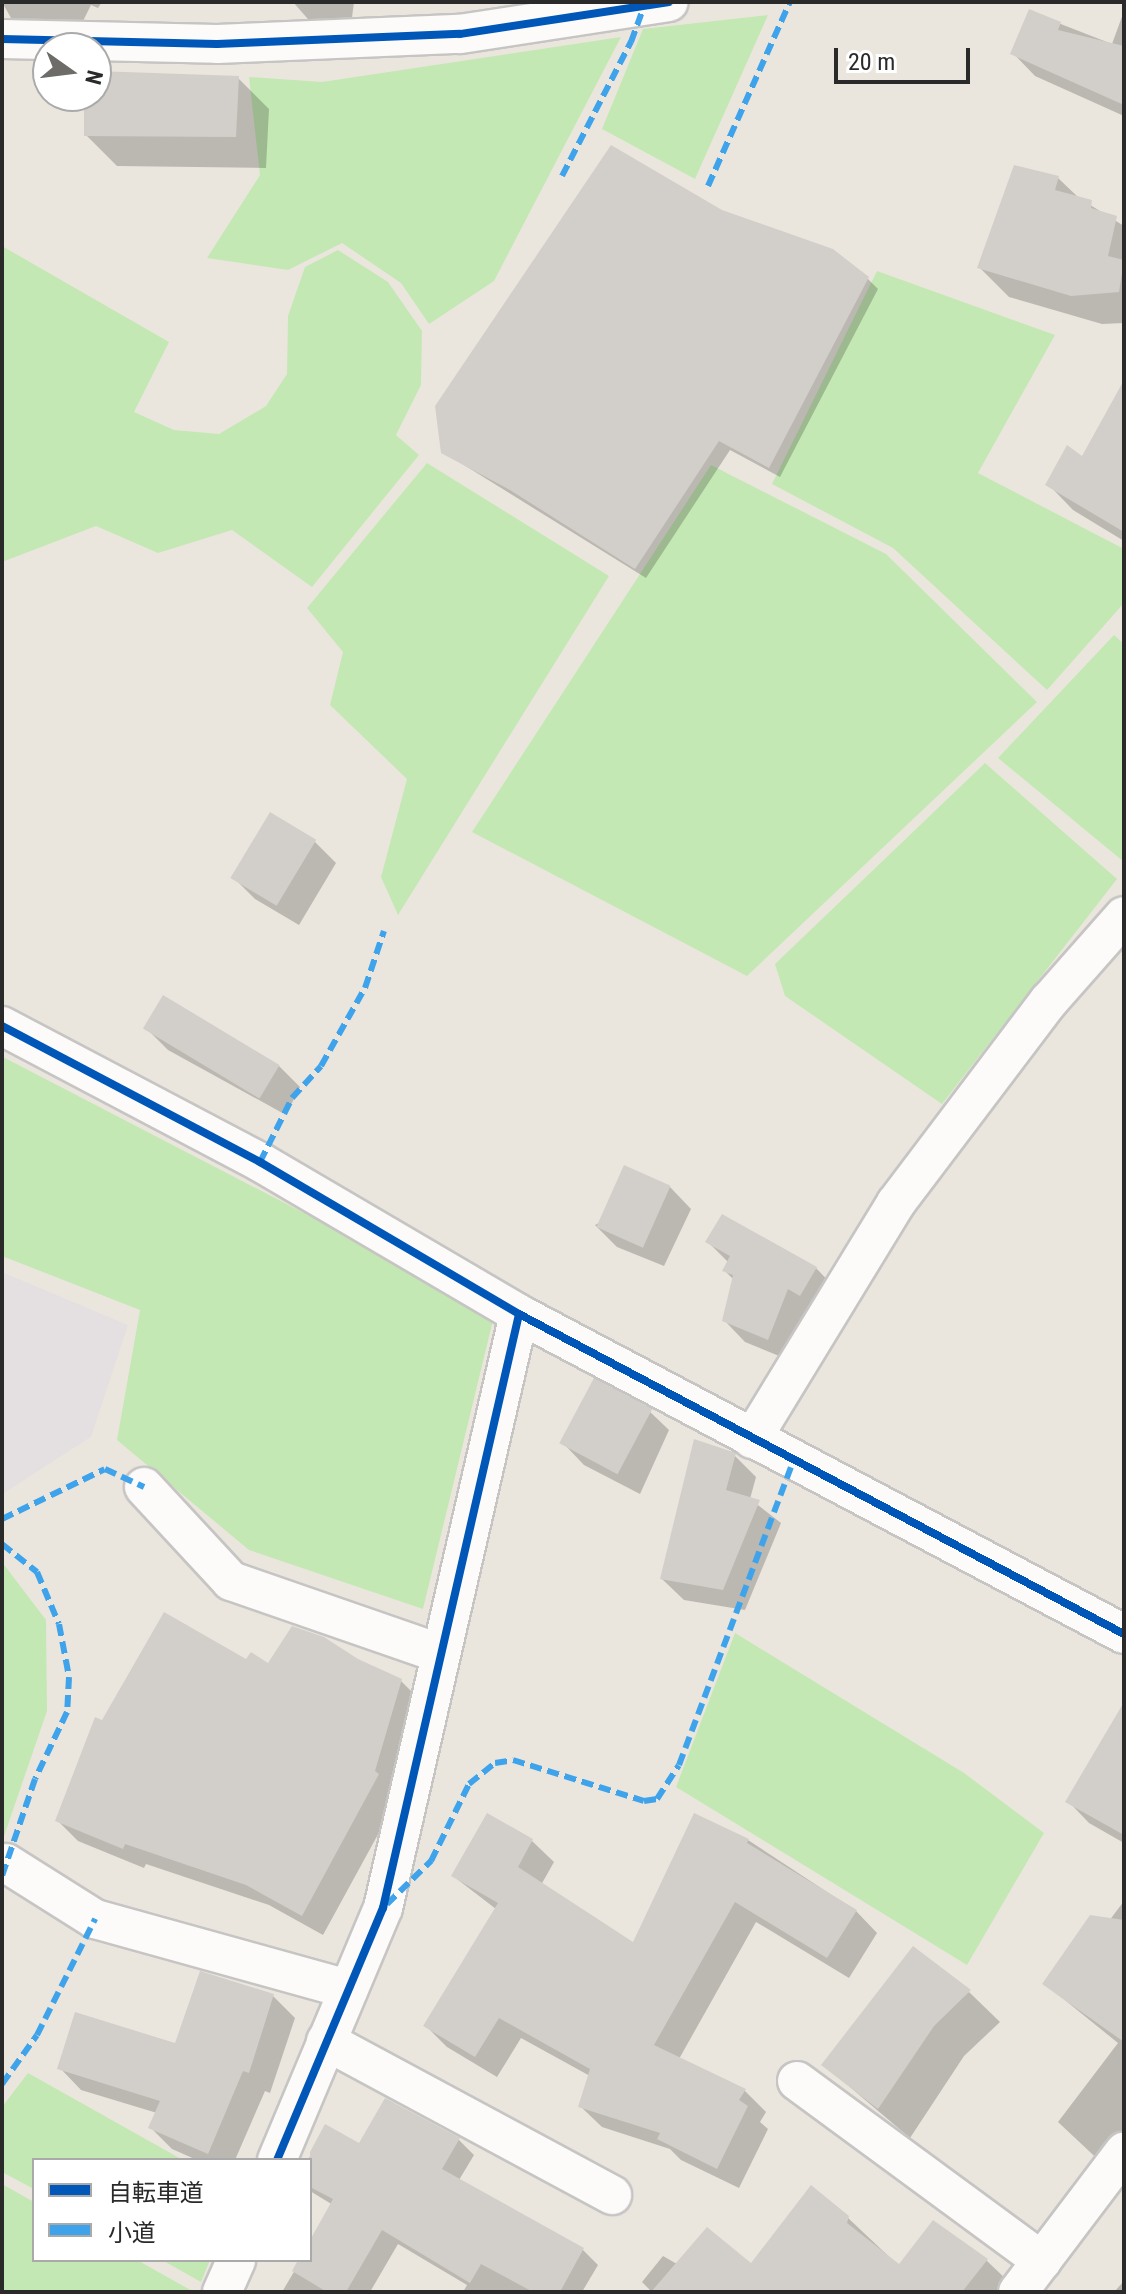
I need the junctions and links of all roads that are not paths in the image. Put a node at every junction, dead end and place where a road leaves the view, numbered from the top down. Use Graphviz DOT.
graph roads {
  1 [pos="669,2"];
  2 [pos="2,39"];
  3 [pos="1124,916"];
  4 [pos="2,1026"];
  5 [pos="519,1314"];
  6 [pos="752,1439"];
  7 [pos="144,1487"];
  8 [pos="1124,1634"];
  9 [pos="439,1653"];
  10 [pos="6,1863"];
  11 [pos="348,1989"];
  12 [pos="326,2041"];
  13 [pos="797,2081"];
  14 [pos="1124,2152"];
  15 [pos="278,2158"];
  16 [pos="612,2195"];
  17 [pos="1042,2261"];
  18 [pos="235,2262"];
  19 [pos="222,2292"];
  20 [pos="1018,2292"];
  1 -- 2 [label="street"];
  3 -- 6 [label="street"];
  4 -- 5 [label="street"];
  5 -- 6 [label="street"];
  5 -- 9 [label="street"];
  6 -- 8 [label="street"];
  7 -- 9 [label="street"];
  9 -- 11 [label="street"];
  10 -- 11 [label="street"];
  11 -- 12 [label="street"];
  12 -- 15 [label="street"];
  12 -- 16 [label="street"];
  13 -- 17 [label="street"];
  14 -- 17 [label="street"];
  17 -- 20 [label="street"];
  18 -- 19 [label="street"];
}
